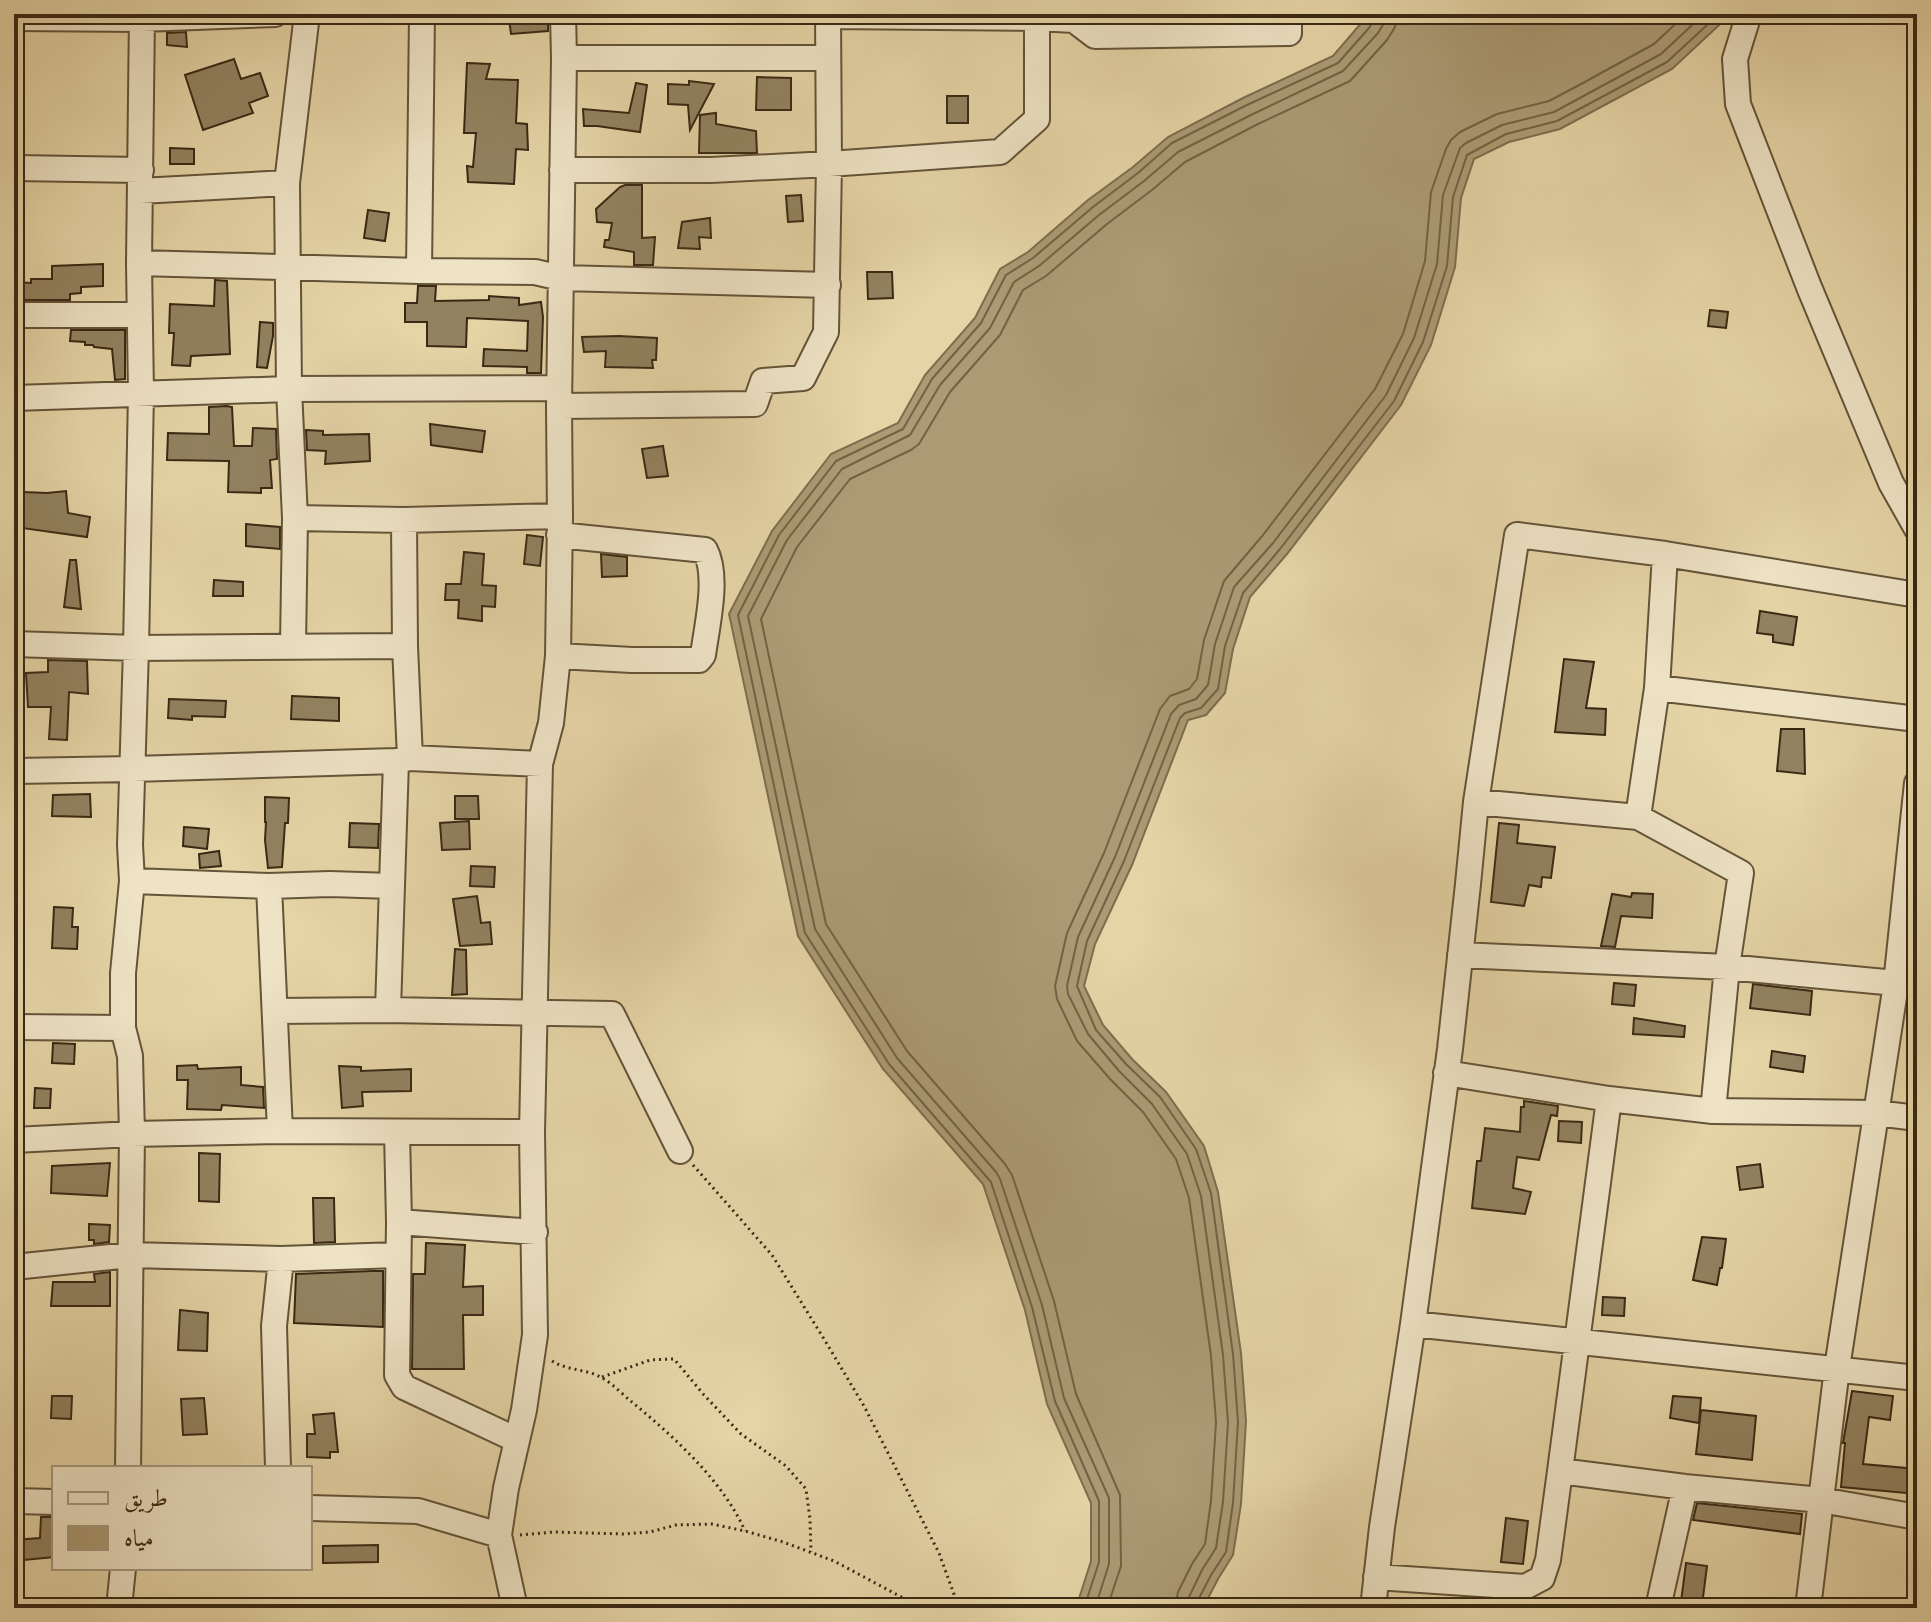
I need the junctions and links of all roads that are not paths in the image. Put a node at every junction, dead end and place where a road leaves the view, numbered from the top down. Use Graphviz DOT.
graph roads {
  1 [pos="275,14"];
  2 [pos="307,14"];
  3 [pos="422,14"];
  4 [pos="563,14"];
  5 [pos="1289,14"];
  6 [pos="1749,14"];
  7 [pos="828,15"];
  8 [pos="142,16"];
  9 [pos="1074,17"];
  10 [pos="14,18"];
  11 [pos="1037,18"];
  12 [pos="564,58"];
  13 [pos="827,58"];
  14 [pos="829,164"];
  15 [pos="14,168"];
  16 [pos="562,170"];
  17 [pos="141,181"];
  18 [pos="287,183"];
  19 [pos="139,263"];
  20 [pos="289,266"];
  21 [pos="419,271"];
  22 [pos="561,278"];
  23 [pos="828,285"];
  24 [pos="14,315"];
  25 [pos="139,315"];
  26 [pos="289,389"];
  27 [pos="141,393"];
  28 [pos="559,397"];
  29 [pos="14,398"];
  30 [pos="295,518"];
  31 [pos="404,520"];
  32 [pos="560,526"];
  33 [pos="1917,529"];
  34 [pos="1665,554"];
  35 [pos="1917,595"];
  36 [pos="14,644"];
  37 [pos="293,645"];
  38 [pos="405,646"];
  39 [pos="136,648"];
  40 [pos="558,656"];
  41 [pos="1657,688"];
  42 [pos="1917,719"];
  43 [pos="403,760"];
  44 [pos="540,764"];
  45 [pos="133,769"];
  46 [pos="14,771"];
  47 [pos="1917,783"];
  48 [pos="1476,802"];
  49 [pos="1638,817"];
  50 [pos="132,881"];
  51 [pos="269,886"];
  52 [pos="392,886"];
  53 [pos="1460,955"];
  54 [pos="1727,967"];
  55 [pos="1906,984"];
  56 [pos="388,1010"];
  57 [pos="275,1011"];
  58 [pos="535,1012"];
  59 [pos="14,1027"];
  60 [pos="123,1028"];
  61 [pos="1446,1073"];
  62 [pos="1609,1099"];
  63 [pos="1713,1111"];
  64 [pos="1876,1113"];
  65 [pos="1917,1118"];
  66 [pos="280,1131"];
  67 [pos="397,1132"];
  68 [pos="532,1132"];
  69 [pos="132,1134"];
  70 [pos="14,1140"];
  71 [pos="680,1151"];
  72 [pos="399,1222"];
  73 [pos="535,1232"];
  74 [pos="130,1255"];
  75 [pos="397,1255"];
  76 [pos="281,1259"];
  77 [pos="14,1267"];
  78 [pos="1413,1324"];
  79 [pos="1577,1341"];
  80 [pos="1837,1368"];
  81 [pos="1917,1378"];
  82 [pos="517,1440"];
  83 [pos="128,1466"];
  84 [pos="278,1466"];
  85 [pos="1560,1471"];
  86 [pos="1685,1487"];
  87 [pos="1821,1500"];
  88 [pos="14,1501"];
  89 [pos="52,1502"];
  90 [pos="312,1508"];
  91 [pos="1917,1517"];
  92 [pos="499,1535"];
  93 [pos="123,1570"];
  94 [pos="1376,1577"];
  95 [pos="119,1608"];
  96 [pos="515,1608"];
  97 [pos="1373,1608"];
  98 [pos="1658,1608"];
  99 [pos="1808,1608"];
  1 -- 8 [label="street"];
  2 -- 18 [label="street"];
  3 -- 21 [label="street"];
  4 -- 12 [label="street"];
  5 -- 9 [label="street"];
  6 -- 33 [label="street"];
  7 -- 11 [label="street"];
  7 -- 13 [label="street"];
  8 -- 10 [label="street"];
  8 -- 17 [label="street"];
  9 -- 11 [label="street"];
  11 -- 14 [label="street"];
  12 -- 13 [label="street"];
  12 -- 16 [label="street"];
  13 -- 14 [label="street"];
  14 -- 16 [label="street"];
  14 -- 23 [label="street"];
  15 -- 17 [label="street"];
  16 -- 22 [label="street"];
  17 -- 18 [label="street"];
  17 -- 19 [label="street"];
  18 -- 20 [label="street"];
  19 -- 20 [label="street"];
  19 -- 25 [label="street"];
  20 -- 21 [label="street"];
  20 -- 26 [label="street"];
  21 -- 22 [label="street"];
  22 -- 23 [label="street"];
  22 -- 28 [label="street"];
  23 -- 28 [label="street"];
  24 -- 25 [label="street"];
  25 -- 27 [label="street"];
  26 -- 27 [label="street"];
  26 -- 28 [label="street"];
  26 -- 30 [label="street"];
  27 -- 29 [label="street"];
  27 -- 39 [label="street"];
  28 -- 32 [label="street"];
  30 -- 31 [label="street"];
  30 -- 37 [label="street"];
  31 -- 32 [label="street"];
  31 -- 38 [label="street"];
  32 -- 40 [label="street"];
  32 -- 40 [label="street"];
  34 -- 35 [label="street"];
  34 -- 41 [label="street"];
  34 -- 48 [label="street"];
  36 -- 39 [label="street"];
  37 -- 38 [label="street"];
  37 -- 39 [label="street"];
  38 -- 43 [label="street"];
  39 -- 45 [label="street"];
  40 -- 44 [label="street"];
  41 -- 42 [label="street"];
  41 -- 49 [label="street"];
  43 -- 44 [label="street"];
  43 -- 45 [label="street"];
  43 -- 52 [label="street"];
  44 -- 58 [label="street"];
  45 -- 46 [label="street"];
  45 -- 50 [label="street"];
  47 -- 55 [label="street"];
  48 -- 49 [label="street"];
  48 -- 53 [label="street"];
  49 -- 54 [label="street"];
  50 -- 51 [label="street"];
  50 -- 60 [label="street"];
  51 -- 52 [label="street"];
  51 -- 57 [label="street"];
  52 -- 56 [label="street"];
  53 -- 54 [label="street"];
  53 -- 61 [label="street"];
  54 -- 55 [label="street"];
  54 -- 63 [label="street"];
  55 -- 64 [label="street"];
  56 -- 57 [label="street"];
  56 -- 58 [label="street"];
  57 -- 66 [label="street"];
  58 -- 68 [label="street"];
  58 -- 71 [label="street"];
  59 -- 60 [label="street"];
  60 -- 69 [label="street"];
  61 -- 62 [label="street"];
  61 -- 78 [label="street"];
  62 -- 63 [label="street"];
  62 -- 79 [label="street"];
  63 -- 64 [label="street"];
  64 -- 65 [label="street"];
  64 -- 80 [label="street"];
  66 -- 67 [label="street"];
  66 -- 69 [label="street"];
  67 -- 68 [label="street"];
  67 -- 72 [label="street"];
  68 -- 73 [label="street"];
  69 -- 70 [label="street"];
  69 -- 74 [label="street"];
  72 -- 73 [label="street"];
  72 -- 75 [label="street"];
  73 -- 82 [label="street"];
  74 -- 76 [label="street"];
  74 -- 77 [label="street"];
  74 -- 83 [label="street"];
  75 -- 76 [label="street"];
  75 -- 82 [label="street"];
  76 -- 84 [label="street"];
  78 -- 79 [label="street"];
  78 -- 94 [label="street"];
  79 -- 80 [label="street"];
  79 -- 85 [label="street"];
  80 -- 81 [label="street"];
  80 -- 87 [label="street"];
  82 -- 92 [label="street"];
  85 -- 86 [label="street"];
  85 -- 94 [label="street"];
  86 -- 87 [label="street"];
  86 -- 98 [label="street"];
  87 -- 91 [label="street"];
  87 -- 99 [label="street"];
  88 -- 89 [label="street"];
  90 -- 92 [label="street"];
  92 -- 96 [label="street"];
  93 -- 95 [label="street"];
  94 -- 97 [label="street"];
}
